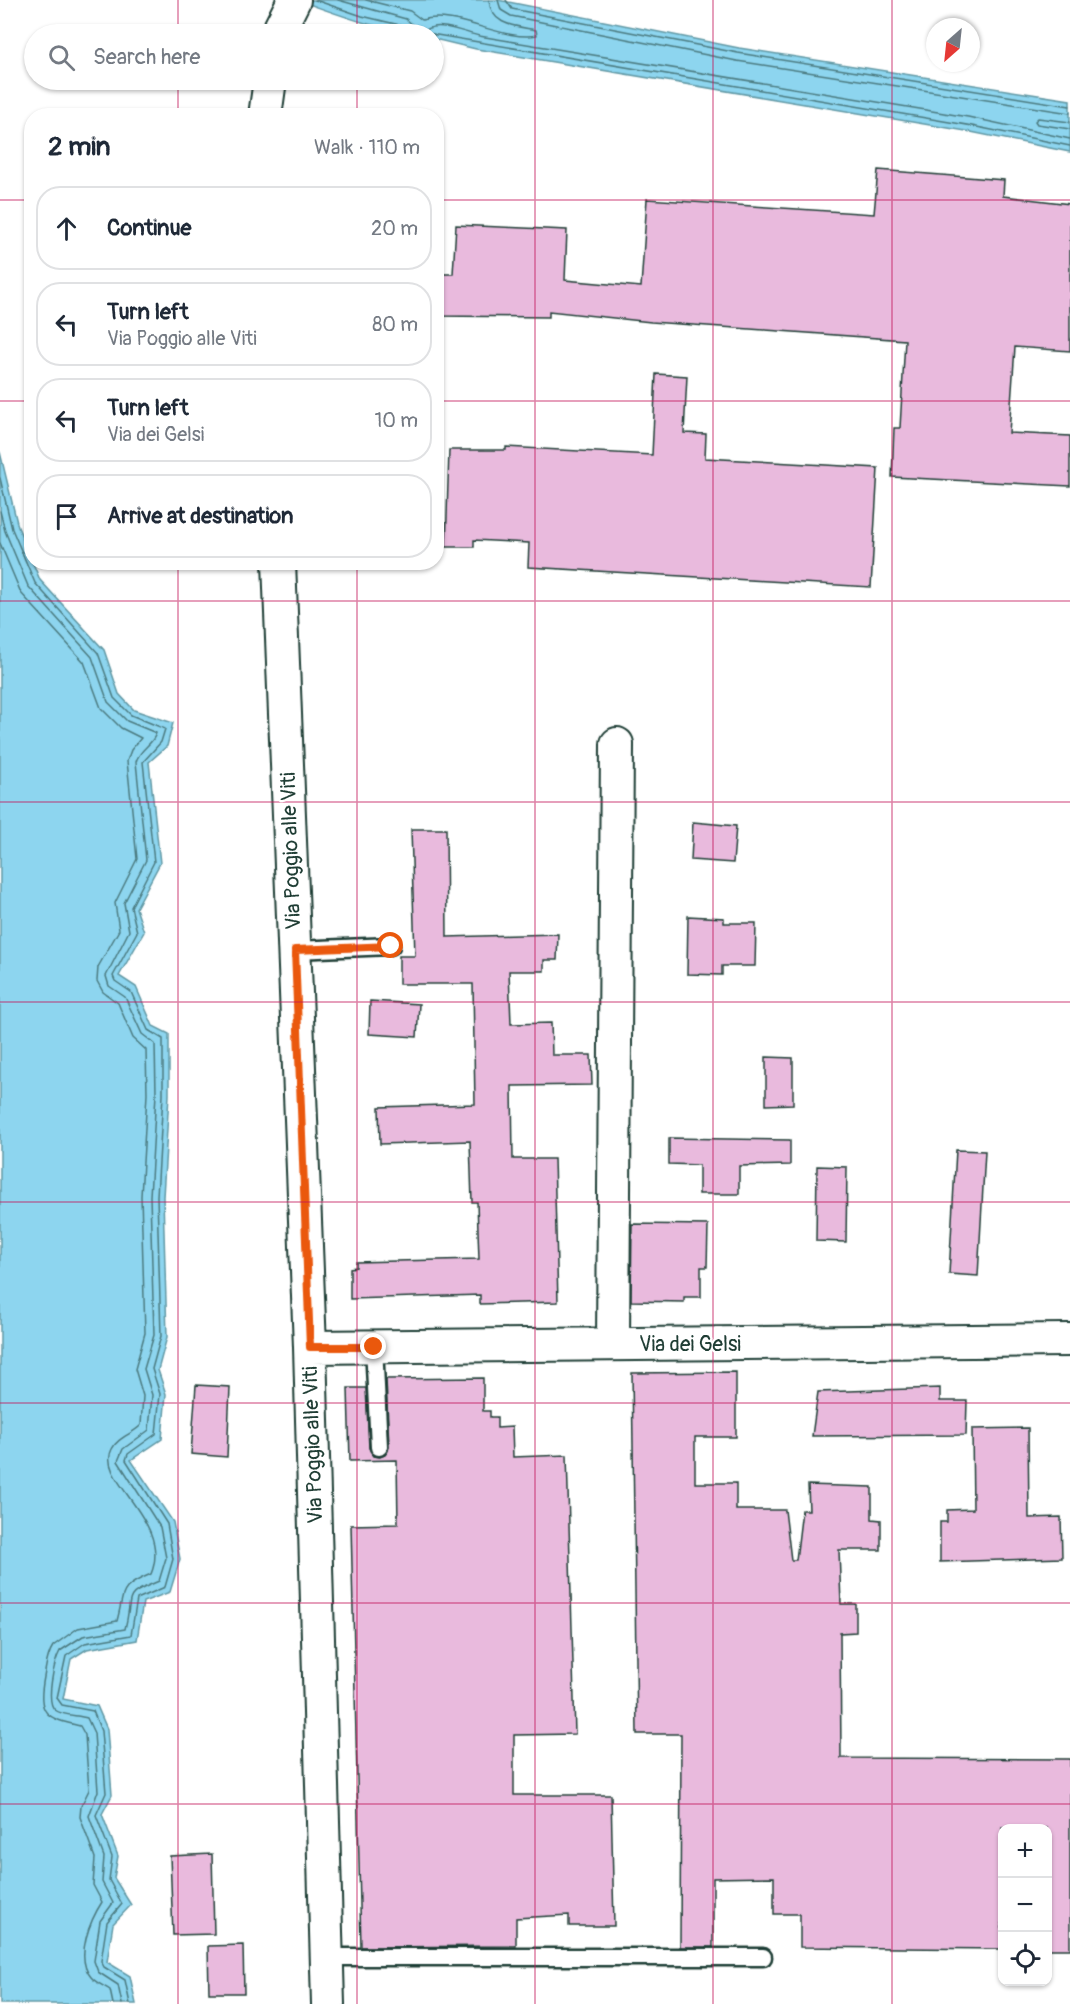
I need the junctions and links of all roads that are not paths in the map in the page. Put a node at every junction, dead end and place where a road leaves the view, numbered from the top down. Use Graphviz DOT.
graph roads {
  1 [pos="294,0"];
  2 [pos="282,24"];
  3 [pos="269,90"];
  4 [pos="266,108"];
  5 [pos="279,570"];
  6 [pos="616,744"];
  7 [pos="391,946"];
  8 [pos="295,950"];
  9 [pos="1070,1340"];
  10 [pos="613,1343"];
  11 [pos="310,1347"];
  12 [pos="374,1347"];
  13 [pos="379,1447"];
  14 [pos="327,1956"];
  15 [pos="763,1957"];
  16 [pos="328,2004"];
  1 -- 2 [label="street"];
  3 -- 4 [label="street"];
  5 -- 8 [label="street, Via Poggio alle Viti"];
  6 -- 10 [label="street"];
  7 -- 8 [label="lane"];
  8 -- 11 [label="street, Via Poggio alle Viti"];
  9 -- 10 [label="street, Via dei Gelsi"];
  10 -- 12 [label="street, Via dei Gelsi"];
  11 -- 12 [label="street, Via dei Gelsi"];
  11 -- 14 [label="street, Via Poggio alle Viti"];
  12 -- 13 [label="lane"];
  14 -- 15 [label="lane"];
  14 -- 16 [label="street, Via Poggio alle Viti"];
}
